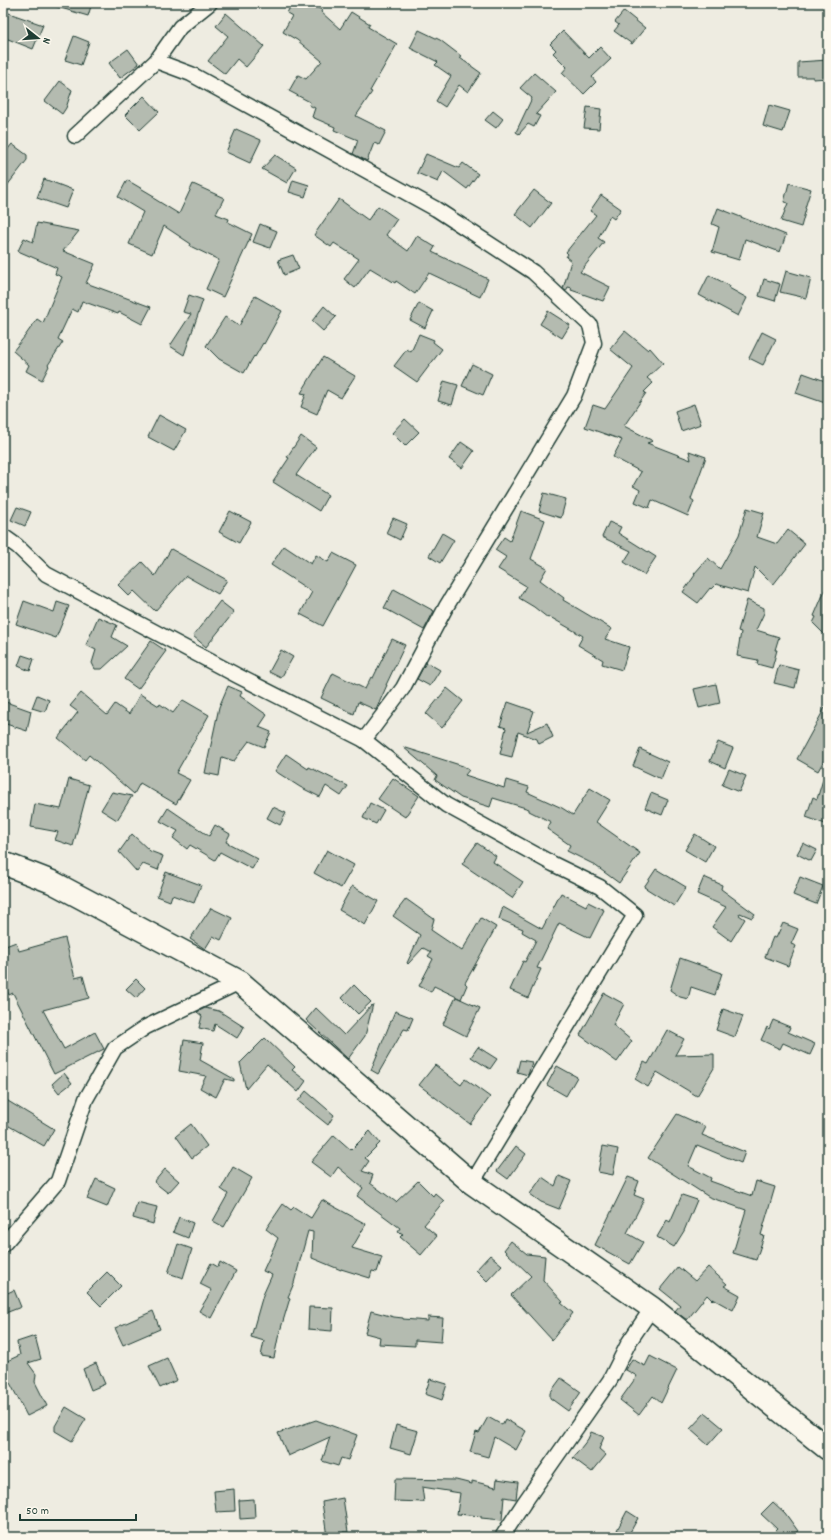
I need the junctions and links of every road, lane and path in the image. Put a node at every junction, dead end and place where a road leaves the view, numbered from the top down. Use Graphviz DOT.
graph roads {
  1 [pos="210,3"];
  2 [pos="156,61"];
  3 [pos="75,136"];
  4 [pos="3,536"];
  5 [pos="364,740"];
  6 [pos="3,863"];
  7 [pos="240,982"];
  8 [pos="472,1183"];
  9 [pos="3,1245"];
  10 [pos="652,1308"];
  11 [pos="828,1449"];
  12 [pos="502,1537"];
  1 -- 2 [label="street"];
  2 -- 3 [label="street"];
  2 -- 5 [label="street"];
  4 -- 5 [label="street"];
  5 -- 8 [label="street"];
  6 -- 7 [label="highway"];
  7 -- 8 [label="highway"];
  7 -- 9 [label="street"];
  8 -- 10 [label="highway"];
  10 -- 11 [label="highway"];
  10 -- 12 [label="street"];
}
